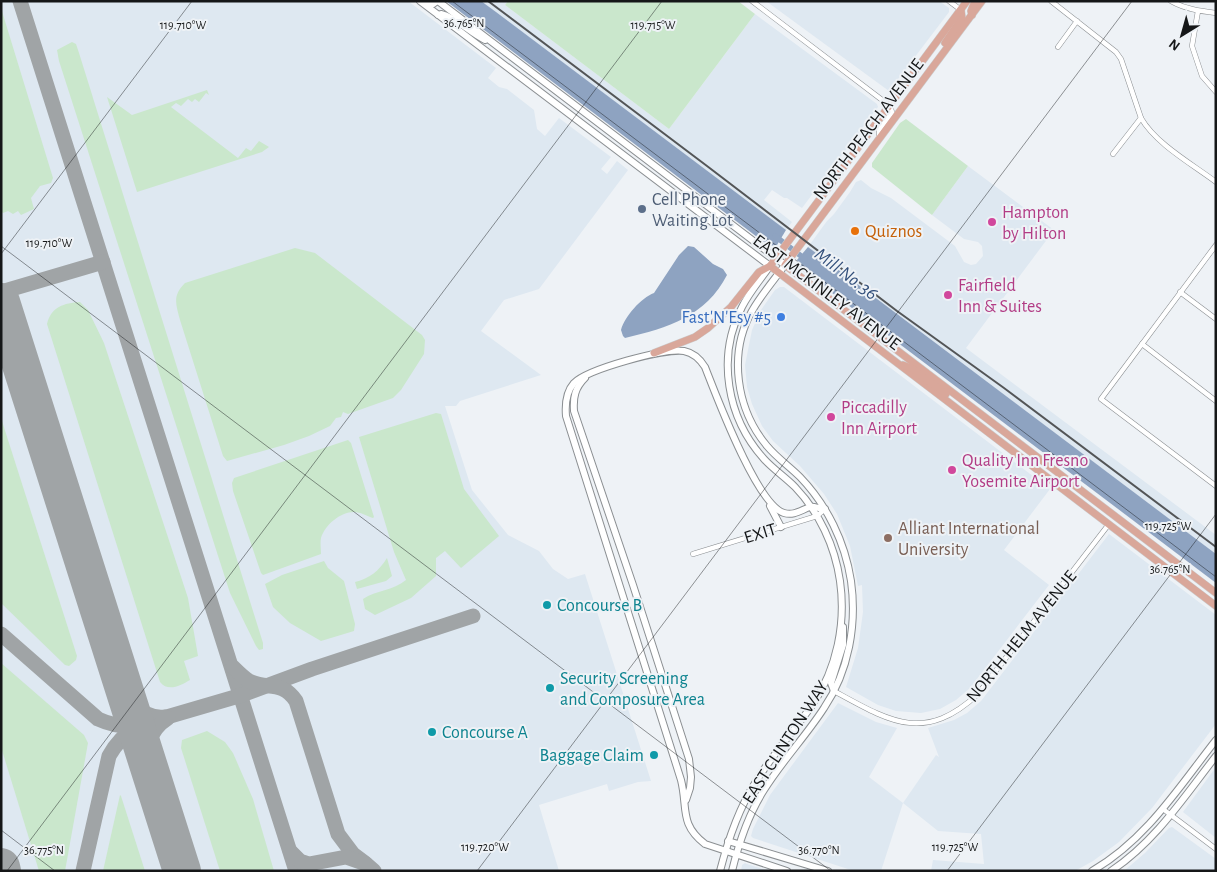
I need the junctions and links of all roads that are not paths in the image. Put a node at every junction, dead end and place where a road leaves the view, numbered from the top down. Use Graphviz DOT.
graph roads {
  1 [pos="420,1"];
  2 [pos="427,1"];
  3 [pos="438,1"];
  4 [pos="752,1"];
  5 [pos="949,1"];
  6 [pos="967,1"];
  7 [pos="975,1"];
  8 [pos="982,1"];
  9 [pos="1051,1"];
  10 [pos="1171,1"];
  11 [pos="961,10"];
  12 [pos="1198,11"];
  13 [pos="1216,13"];
  14 [pos="438,15"];
  15 [pos="972,15"];
  16 [pos="1078,22"];
  17 [pos="499,47"];
  18 [pos="1058,47"];
  19 [pos="932,68"];
  20 [pos="1216,92"];
  21 [pos="890,106"];
  22 [pos="1141,118"];
  23 [pos="879,139"];
  24 [pos="1113,154"];
  25 [pos="1216,182"];
  26 [pos="1216,245"];
  27 [pos="776,258"];
  28 [pos="785,265"];
  29 [pos="770,266"];
  30 [pos="779,273"];
  31 [pos="1180,292"];
  32 [pos="1216,319"];
  33 [pos="1142,344"];
  34 [pos="654,353"];
  35 [pos="900,366"];
  36 [pos="592,373"];
  37 [pos="1216,401"];
  38 [pos="970,407"];
  39 [pos="1216,486"];
  40 [pos="761,490"];
  41 [pos="811,507"];
  42 [pos="825,509"];
  43 [pos="816,516"];
  44 [pos="1109,524"];
  45 [pos="781,527"];
  46 [pos="693,554"];
  47 [pos="624,557"];
  48 [pos="1169,558"];
  49 [pos="612,561"];
  50 [pos="1216,593"];
  51 [pos="1216,606"];
  52 [pos="842,621"];
  53 [pos="834,691"];
  54 [pos="1216,740"];
  55 [pos="1216,756"];
  56 [pos="685,804"];
  57 [pos="1163,809"];
  58 [pos="1171,815"];
  59 [pos="728,842"];
  60 [pos="739,845"];
  61 [pos="1216,849"];
  62 [pos="725,851"];
  63 [pos="736,855"];
  64 [pos="720,871"];
  65 [pos="732,871"];
  66 [pos="787,871"];
  67 [pos="828,871"];
  68 [pos="1092,871"];
  69 [pos="1112,871"];
  1 -- 14 [label="main road, EAST MCKINLEY AVENUE"];
  2 -- 3 [label="main road"];
  3 -- 17 [label="main road, EAST MCKINLEY AVENUE"];
  4 -- 21 [label="street"];
  5 -- 11 [label="street"];
  6 -- 11 [label="main road, NORTH PEACH AVENUE"];
  7 -- 15 [label="main road"];
  8 -- 15 [label="main road, NORTH PEACH AVENUE"];
  9 -- 16 [label="street"];
  10 -- 12 [label="street"];
  11 -- 19 [label="main road"];
  11 -- 21 [label="main road, NORTH PEACH AVENUE"];
  12 -- 13 [label="street"];
  12 -- 20 [label="street"];
  14 -- 17 [label="main road"];
  14 -- 29 [label="main road, EAST MCKINLEY AVENUE"];
  15 -- 19 [label="main road, NORTH PEACH AVENUE"];
  16 -- 18 [label="street"];
  16 -- 22 [label="street"];
  17 -- 27 [label="main road, EAST MCKINLEY AVENUE"];
  19 -- 23 [label="main road, NORTH PEACH AVENUE"];
  21 -- 23 [label="street"];
  21 -- 27 [label="main road, NORTH PEACH AVENUE"];
  22 -- 24 [label="street"];
  22 -- 25 [label="street"];
  23 -- 28 [label="main road, NORTH PEACH AVENUE"];
  26 -- 31 [label="street"];
  27 -- 28 [label="main road, EAST MCKINLEY AVENUE"];
  27 -- 29 [label="main road, NORTH PEACH AVENUE"];
  28 -- 30 [label="main road, NORTH PEACH AVENUE"];
  28 -- 38 [label="main road, EAST MCKINLEY AVENUE"];
  29 -- 30 [label="main road, EAST MCKINLEY AVENUE"];
  29 -- 34 [label="main road, NORTH PEACH AVENUE"];
  29 -- 41 [label="main road, EAST CLINTON WAY"];
  30 -- 35 [label="main road, EAST MCKINLEY AVENUE"];
  30 -- 42 [label="main road, EAST CLINTON WAY"];
  31 -- 32 [label="street"];
  31 -- 33 [label="street"];
  33 -- 37 [label="street"];
  33 -- 39 [label="street"];
  34 -- 36 [label="main road"];
  34 -- 40 [label="main road"];
  35 -- 38 [label="main road"];
  35 -- 44 [label="main road, EAST MCKINLEY AVENUE"];
  36 -- 47 [label="main road"];
  36 -- 49 [label="main road"];
  38 -- 48 [label="main road, EAST MCKINLEY AVENUE"];
  40 -- 41 [label="main road"];
  40 -- 45 [label="main road"];
  41 -- 42 [label="main road"];
  41 -- 43 [label="main road, EAST CLINTON WAY"];
  42 -- 43 [label="street, EXIT"];
  42 -- 53 [label="main road, EAST CLINTON WAY"];
  43 -- 45 [label="street, EXIT"];
  43 -- 52 [label="main road, EAST CLINTON WAY"];
  44 -- 48 [label="main road"];
  44 -- 51 [label="main road, EAST MCKINLEY AVENUE"];
  44 -- 53 [label="street, NORTH HELM AVENUE"];
  45 -- 46 [label="street, EXIT"];
  47 -- 49 [label="main road"];
  47 -- 56 [label="main road"];
  48 -- 50 [label="main road, EAST MCKINLEY AVENUE"];
  49 -- 56 [label="main road"];
  52 -- 53 [label="main road"];
  52 -- 59 [label="main road, EAST CLINTON WAY"];
  53 -- 60 [label="main road, EAST CLINTON WAY"];
  54 -- 57 [label="main road"];
  55 -- 58 [label="main road"];
  56 -- 62 [label="main road"];
  57 -- 58 [label="street"];
  57 -- 68 [label="main road"];
  58 -- 61 [label="street"];
  58 -- 69 [label="main road"];
  59 -- 60 [label="main road"];
  59 -- 62 [label="main road, EAST CLINTON WAY"];
  60 -- 63 [label="main road, EAST CLINTON WAY"];
  60 -- 67 [label="main road"];
  62 -- 63 [label="main road"];
  62 -- 64 [label="main road, EAST CLINTON WAY"];
  63 -- 65 [label="main road, EAST CLINTON WAY"];
  63 -- 66 [label="main road"];
}
